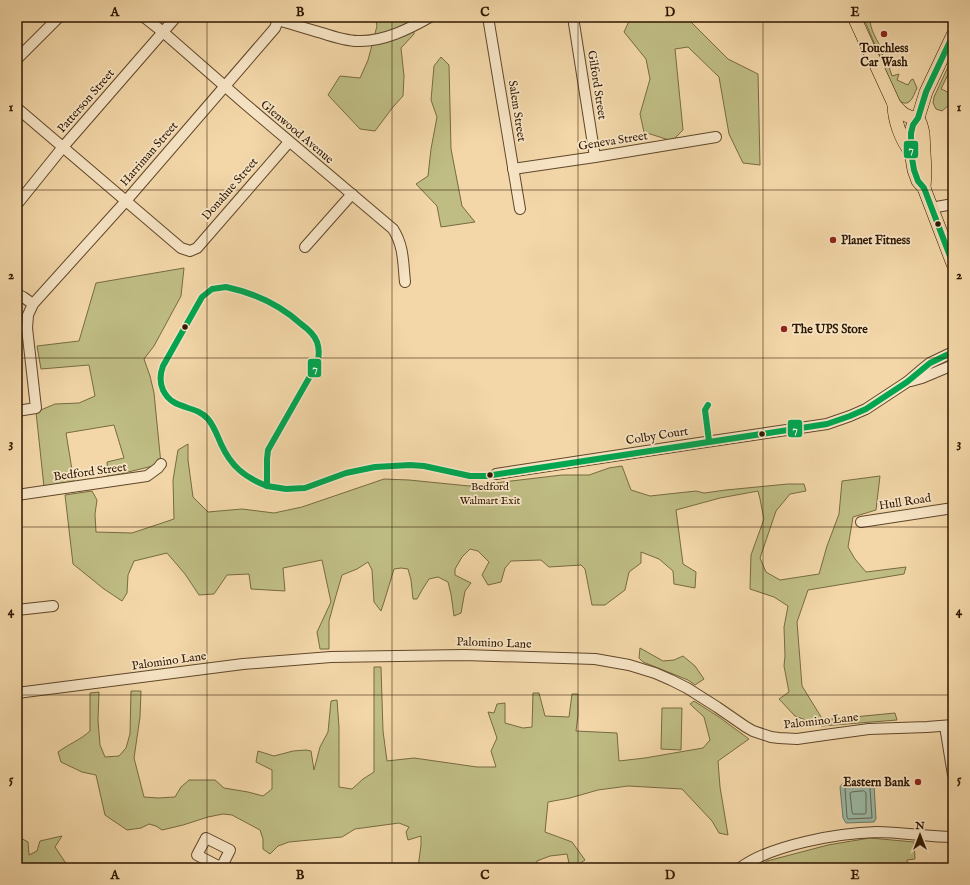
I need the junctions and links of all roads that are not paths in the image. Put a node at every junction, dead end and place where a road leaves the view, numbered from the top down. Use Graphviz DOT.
graph roads {
  1 [pos="59,17"];
  2 [pos="144,17"];
  3 [pos="176,17"];
  4 [pos="430,17"];
  5 [pos="488,17"];
  6 [pos="573,17"];
  7 [pos="854,17"];
  8 [pos="278,18"];
  9 [pos="163,32"];
  10 [pos="953,35"];
  11 [pos="17,59"];
  12 [pos="224,86"];
  13 [pos="894,104"];
  14 [pos="17,108"];
  15 [pos="918,118"];
  16 [pos="716,137"];
  17 [pos="289,142"];
  18 [pos="63,147"];
  19 [pos="911,152"];
  20 [pos="595,157"];
  21 [pos="513,169"];
  22 [pos="924,188"];
  23 [pos="352,194"];
  24 [pos="125,202"];
  25 [pos="18,203"];
  26 [pos="953,204"];
  27 [pos="931,208"];
  28 [pos="520,209"];
  29 [pos="306,247"];
  30 [pos="953,264"];
  31 [pos="405,282"];
  32 [pos="17,294"];
  33 [pos="33,304"];
  34 [pos="953,352"];
  35 [pos="953,365"];
  36 [pos="907,382"];
  37 [pos="17,411"];
  38 [pos="161,464"];
  39 [pos="496,474"];
  40 [pos="17,496"];
  41 [pos="953,508"];
  42 [pos="861,522"];
  43 [pos="53,606"];
  44 [pos="17,610"];
  45 [pos="17,693"];
  46 [pos="949,725"];
  47 [pos="953,775"];
  48 [pos="953,837"];
  49 [pos="740,868"];
  1 -- 11 [label="street"];
  2 -- 9 [label="street, Glenwood Avenue"];
  3 -- 9 [label="street, Patterson Street"];
  4 -- 8 [label="street"];
  5 -- 21 [label="street, Salem Street"];
  6 -- 20 [label="street, Gilford Street"];
  7 -- 13 [label="main road"];
  8 -- 12 [label="street, Harriman Street"];
  9 -- 12 [label="street, Glenwood Avenue"];
  9 -- 18 [label="street, Patterson Street"];
  10 -- 15 [label="main road"];
  12 -- 17 [label="street, Glenwood Avenue"];
  12 -- 24 [label="street, Harriman Street"];
  13 -- 15 [label="main road"];
  13 -- 19 [label="main road"];
  14 -- 18 [label="street"];
  15 -- 19 [label="main road"];
  15 -- 22 [label="main road"];
  16 -- 20 [label="street, Geneva Street"];
  17 -- 23 [label="street, Glenwood Avenue"];
  17 -- 24 [label="street, Donahue Street"];
  18 -- 24 [label="street"];
  18 -- 25 [label="street, Patterson Street"];
  19 -- 22 [label="main road"];
  20 -- 21 [label="street, Geneva Street"];
  21 -- 28 [label="street, Salem Street"];
  22 -- 27 [label="main road"];
  23 -- 29 [label="street"];
  23 -- 31 [label="street, Glenwood Avenue"];
  24 -- 33 [label="street, Harriman Street"];
  26 -- 27 [label="street"];
  27 -- 30 [label="main road"];
  32 -- 33 [label="street"];
  33 -- 37 [label="street"];
  34 -- 36 [label="street, Colby Court"];
  35 -- 36 [label="street, Colby Court"];
  36 -- 39 [label="street, Colby Court"];
  38 -- 40 [label="street, Bedford Street"];
  41 -- 42 [label="street, Hull Road"];
  43 -- 44 [label="street"];
  45 -- 46 [label="street, Palomino Lane"];
  46 -- 47 [label="street"];
  48 -- 49 [label="street"];
}
